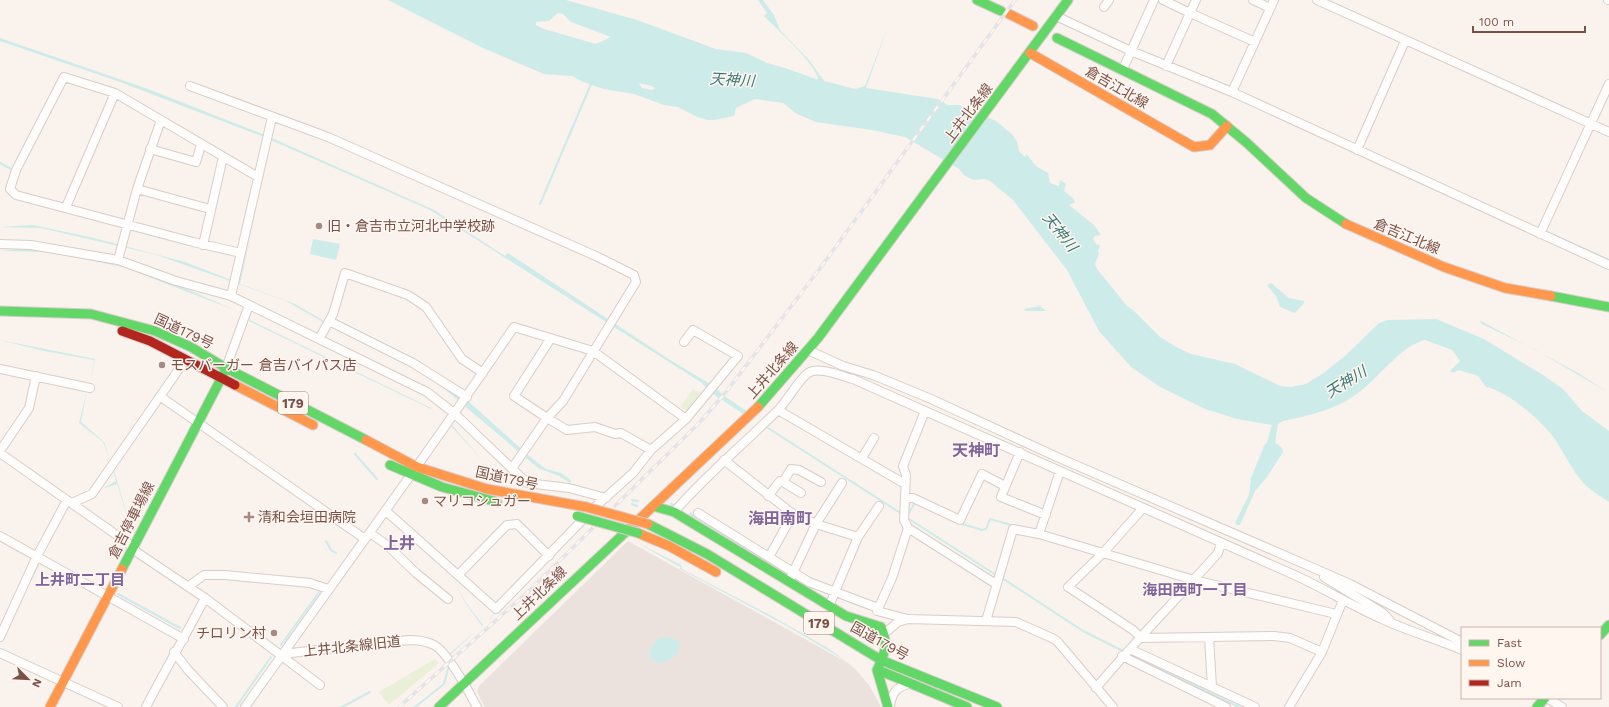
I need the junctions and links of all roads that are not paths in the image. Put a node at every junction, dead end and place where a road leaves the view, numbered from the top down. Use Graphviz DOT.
graph roads {
  1 [pos="977,0"];
  2 [pos="1068,0"];
  3 [pos="1154,0"];
  4 [pos="1163,0"];
  5 [pos="1196,0"];
  6 [pos="1253,0"];
  7 [pos="1274,0"];
  8 [pos="1316,0"];
  9 [pos="1270,8"];
  10 [pos="1190,13"];
  11 [pos="1056,16"];
  12 [pos="1033,26"];
  13 [pos="1057,38"];
  14 [pos="1405,41"];
  15 [pos="1255,42"];
  16 [pos="1131,52"];
  17 [pos="1028,57"];
  18 [pos="1166,66"];
  19 [pos="1123,69"];
  20 [pos="1609,84"];
  21 [pos="190,86"];
  22 [pos="1232,92"];
  23 [pos="115,93"];
  24 [pos="272,117"];
  25 [pos="161,120"];
  26 [pos="1590,124"];
  27 [pos="1227,126"];
  28 [pos="1609,132"];
  29 [pos="201,145"];
  30 [pos="150,149"];
  31 [pos="1357,150"];
  32 [pos="223,158"];
  33 [pos="258,177"];
  34 [pos="137,189"];
  35 [pos="66,207"];
  36 [pos="210,209"];
  37 [pos="128,225"];
  38 [pos="1540,234"];
  39 [pos="0,244"];
  40 [pos="203,245"];
  41 [pos="241,253"];
  42 [pos="118,260"];
  43 [pos="1609,265"];
  44 [pos="231,296"];
  45 [pos="249,305"];
  46 [pos="1609,307"];
  47 [pos="0,310"];
  48 [pos="0,319"];
  49 [pos="329,321"];
  50 [pos="82,323"];
  51 [pos="94,325"];
  52 [pos="551,338"];
  53 [pos="319,339"];
  54 [pos="684,342"];
  55 [pos="808,350"];
  56 [pos="593,351"];
  57 [pos="186,359"];
  58 [pos="0,368"];
  59 [pos="226,368"];
  60 [pos="483,373"];
  61 [pos="36,376"];
  62 [pos="221,378"];
  63 [pos="90,388"];
  64 [pos="161,397"];
  65 [pos="467,397"];
  66 [pos="778,410"];
  67 [pos="925,411"];
  68 [pos="455,414"];
  69 [pos="547,418"];
  70 [pos="686,418"];
  71 [pos="197,422"];
  72 [pos="320,429"];
  73 [pos="874,438"];
  74 [pos="651,450"];
  75 [pos="1020,452"];
  76 [pos="1,455"];
  77 [pos="862,458"];
  78 [pos="724,460"];
  79 [pos="383,461"];
  80 [pos="418,467"];
  81 [pos="512,467"];
  82 [pos="1060,471"];
  83 [pos="410,475"];
  84 [pos="783,482"];
  85 [pos="821,482"];
  86 [pos="842,483"];
  87 [pos="905,484"];
  88 [pos="1005,486"];
  89 [pos="801,493"];
  90 [pos="768,496"];
  91 [pos="606,498"];
  92 [pos="906,498"];
  93 [pos="70,502"];
  94 [pos="507,503"];
  95 [pos="653,506"];
  96 [pos="878,506"];
  97 [pos="1142,508"];
  98 [pos="386,511"];
  99 [pos="674,512"];
  100 [pos="698,513"];
  101 [pos="793,514"];
  102 [pos="573,515"];
  103 [pos="1046,515"];
  104 [pos="816,524"];
  105 [pos="908,528"];
  106 [pos="1039,534"];
  107 [pos="0,536"];
  108 [pos="368,536"];
  109 [pos="858,537"];
  110 [pos="1222,543"];
  111 [pos="133,549"];
  112 [pos="1103,553"];
  113 [pos="37,556"];
  114 [pos="550,556"];
  115 [pos="769,557"];
  116 [pos="1310,566"];
  117 [pos="793,573"];
  118 [pos="458,574"];
  119 [pos="722,576"];
  120 [pos="1194,580"];
  121 [pos="788,581"];
  122 [pos="996,584"];
  123 [pos="189,586"];
  124 [pos="328,589"];
  125 [pos="835,591"];
  126 [pos="107,596"];
  127 [pos="205,598"];
  128 [pos="448,599"];
  129 [pos="1343,600"];
  130 [pos="829,606"];
  131 [pos="878,608"];
  132 [pos="1336,614"];
  133 [pos="908,619"];
  134 [pos="986,621"];
  135 [pos="1392,623"];
  136 [pos="1609,625"];
  137 [pos="885,633"];
  138 [pos="1601,635"];
  139 [pos="0,637"];
  140 [pos="1209,637"];
  141 [pos="1141,638"];
  142 [pos="184,639"];
  143 [pos="1461,641"];
  144 [pos="1130,649"];
  145 [pos="1461,650"];
  146 [pos="174,652"];
  147 [pos="1322,652"];
  148 [pos="0,653"];
  149 [pos="282,655"];
  150 [pos="1122,656"];
  151 [pos="881,660"];
  152 [pos="874,667"];
  153 [pos="63,682"];
  154 [pos="465,684"];
  155 [pos="909,684"];
  156 [pos="320,685"];
  157 [pos="1212,687"];
  158 [pos="1096,688"];
  159 [pos="1545,699"];
  160 [pos="1548,699"];
  161 [pos="50,707"];
  162 [pos="118,707"];
  163 [pos="146,707"];
  164 [pos="224,707"];
  165 [pos="245,707"];
  166 [pos="439,707"];
  167 [pos="478,707"];
  168 [pos="889,707"];
  169 [pos="967,707"];
  170 [pos="997,707"];
  171 [pos="1113,707"];
  172 [pos="1226,707"];
  173 [pos="1255,707"];
  174 [pos="1289,707"];
  175 [pos="1537,707"];
  176 [pos="1562,707"];
  1 -- 12 [label="main road"];
  2 -- 11 [label="main road, 上井北条線"];
  3 -- 16 [label="street"];
  4 -- 10 [label="street"];
  5 -- 10 [label="street"];
  6 -- 9 [label="street"];
  7 -- 9 [label="street"];
  8 -- 14 [label="street"];
  9 -- 15 [label="street"];
  10 -- 15 [label="street"];
  10 -- 18 [label="street"];
  11 -- 16 [label="street"];
  11 -- 17 [label="main road, 上井北条線"];
  13 -- 19 [label="main road, 倉吉江北線"];
  14 -- 26 [label="street"];
  14 -- 31 [label="street"];
  15 -- 22 [label="street"];
  16 -- 18 [label="street"];
  16 -- 19 [label="street"];
  17 -- 27 [label="main road, 倉吉江北線"];
  17 -- 55 [label="main road, 上井北条線"];
  18 -- 22 [label="street"];
  19 -- 27 [label="main road, 倉吉江北線"];
  20 -- 26 [label="street"];
  21 -- 24 [label="street"];
  22 -- 31 [label="street"];
  23 -- 25 [label="street"];
  23 -- 35 [label="street"];
  23 -- 35 [label="street"];
  24 -- 33 [label="street"];
  24 -- 56 [label="street"];
  25 -- 29 [label="street"];
  25 -- 30 [label="street"];
  26 -- 28 [label="street"];
  26 -- 38 [label="street"];
  27 -- 46 [label="main road, 倉吉江北線"];
  29 -- 30 [label="street"];
  29 -- 32 [label="street"];
  30 -- 34 [label="street"];
  31 -- 38 [label="street"];
  32 -- 33 [label="street"];
  32 -- 36 [label="street"];
  33 -- 41 [label="street"];
  34 -- 36 [label="street"];
  34 -- 37 [label="street"];
  35 -- 37 [label="street"];
  36 -- 40 [label="street"];
  37 -- 40 [label="street"];
  37 -- 42 [label="street"];
  38 -- 43 [label="street"];
  39 -- 42 [label="street"];
  40 -- 41 [label="street"];
  41 -- 44 [label="street"];
  42 -- 44 [label="street"];
  44 -- 45 [label="street"];
  45 -- 53 [label="street"];
  45 -- 59 [label="street"];
  47 -- 59 [label="main road, 国道179号 / 179"];
  48 -- 50 [label="main road"];
  49 -- 53 [label="street"];
  49 -- 60 [label="street"];
  49 -- 65 [label="street"];
  51 -- 57 [label="main road, 国道179号 / 179"];
  52 -- 56 [label="street"];
  52 -- 60 [label="street"];
  52 -- 69 [label="street"];
  53 -- 68 [label="street"];
  54 -- 70 [label="street"];
  55 -- 95 [label="main road, 上井北条線"];
  55 -- 116 [label="street"];
  56 -- 69 [label="street"];
  56 -- 70 [label="street"];
  57 -- 62 [label="main road, 国道179号 / 179"];
  57 -- 64 [label="street"];
  58 -- 61 [label="street"];
  59 -- 62 [label="main road, 倉吉停車場線"];
  59 -- 80 [label="main road, 国道179号 / 179"];
  60 -- 65 [label="street"];
  61 -- 63 [label="street"];
  61 -- 76 [label="street"];
  62 -- 71 [label="main road, 倉吉停車場線"];
  62 -- 72 [label="main road, 国道179号 / 179"];
  64 -- 71 [label="street"];
  64 -- 93 [label="street"];
  65 -- 68 [label="street"];
  66 -- 67 [label="street"];
  66 -- 77 [label="street"];
  66 -- 78 [label="street"];
  67 -- 75 [label="street"];
  67 -- 87 [label="street"];
  68 -- 80 [label="street"];
  68 -- 81 [label="street"];
  69 -- 74 [label="street"];
  69 -- 81 [label="street"];
  70 -- 74 [label="street"];
  71 -- 108 [label="street"];
  71 -- 111 [label="main road, 倉吉停車場線"];
  73 -- 77 [label="street"];
  74 -- 91 [label="street"];
  75 -- 82 [label="street"];
  75 -- 88 [label="street"];
  76 -- 93 [label="street"];
  77 -- 87 [label="street"];
  78 -- 90 [label="street"];
  78 -- 99 [label="street"];
  79 -- 83 [label="main road, 国道179号"];
  80 -- 83 [label="street"];
  80 -- 151 [label="main road, 国道179号 / 179, bridge"];
  81 -- 91 [label="street"];
  82 -- 97 [label="street"];
  82 -- 103 [label="street"];
  83 -- 94 [label="main road, 国道179号"];
  83 -- 98 [label="street"];
  84 -- 85 [label="street"];
  84 -- 89 [label="street"];
  84 -- 90 [label="street"];
  86 -- 104 [label="street"];
  87 -- 92 [label="street"];
  88 -- 92 [label="street"];
  88 -- 103 [label="street"];
  90 -- 101 [label="street"];
  91 -- 114 [label="street"];
  92 -- 105 [label="street"];
  93 -- 111 [label="street"];
  93 -- 113 [label="street"];
  95 -- 99 [label="main road"];
  95 -- 154 [label="main road, 上井北条線"];
  96 -- 109 [label="street"];
  97 -- 110 [label="street"];
  97 -- 112 [label="street"];
  98 -- 108 [label="street"];
  98 -- 118 [label="street"];
  99 -- 121 [label="main road"];
  100 -- 115 [label="street"];
  101 -- 104 [label="street"];
  101 -- 115 [label="street"];
  102 -- 119 [label="main road, bridge"];
  103 -- 106 [label="street"];
  104 -- 109 [label="street"];
  104 -- 117 [label="street"];
  105 -- 122 [label="street"];
  105 -- 131 [label="street"];
  106 -- 112 [label="street"];
  106 -- 122 [label="street"];
  107 -- 113 [label="street"];
  108 -- 124 [label="street"];
  108 -- 128 [label="street"];
  109 -- 125 [label="street"];
  110 -- 120 [label="street"];
  110 -- 129 [label="street"];
  111 -- 123 [label="street"];
  111 -- 126 [label="main road, 倉吉停車場線"];
  112 -- 120 [label="street"];
  112 -- 141 [label="street"];
  113 -- 126 [label="street"];
  113 -- 139 [label="street"];
  114 -- 118 [label="street"];
  114 -- 118 [label="street"];
  115 -- 117 [label="street"];
  116 -- 135 [label="street"];
  116 -- 143 [label="street"];
  117 -- 121 [label="street"];
  117 -- 125 [label="street"];
  120 -- 132 [label="street"];
  120 -- 141 [label="street"];
  121 -- 130 [label="main road"];
  122 -- 134 [label="street"];
  123 -- 124 [label="street"];
  123 -- 127 [label="street"];
  124 -- 149 [label="street"];
  125 -- 130 [label="street"];
  125 -- 131 [label="street"];
  126 -- 142 [label="street"];
  126 -- 153 [label="main road, 倉吉停車場線"];
  127 -- 142 [label="street"];
  127 -- 149 [label="street"];
  129 -- 132 [label="street"];
  129 -- 135 [label="street"];
  130 -- 137 [label="main road"];
  131 -- 133 [label="street"];
  132 -- 147 [label="street"];
  133 -- 134 [label="street"];
  133 -- 137 [label="street"];
  134 -- 158 [label="street"];
  135 -- 145 [label="street"];
  136 -- 138 [label="main road"];
  137 -- 151 [label="main road"];
  140 -- 141 [label="street"];
  140 -- 147 [label="street"];
  140 -- 157 [label="street"];
  141 -- 144 [label="street"];
  142 -- 146 [label="street"];
  144 -- 150 [label="street"];
  144 -- 157 [label="street"];
  146 -- 163 [label="street"];
  146 -- 164 [label="street"];
  147 -- 174 [label="street"];
  148 -- 153 [label="street"];
  149 -- 154 [label="street, 上井北条線旧道"];
  149 -- 156 [label="street"];
  149 -- 165 [label="street"];
  150 -- 158 [label="street"];
  150 -- 172 [label="street"];
  151 -- 152 [label="main road"];
  151 -- 170 [label="main road, 国道179号 / 179"];
  152 -- 155 [label="main road, 国道179号"];
  152 -- 168 [label="main road"];
  153 -- 161 [label="main road, 倉吉停車場線"];
  153 -- 162 [label="street"];
  154 -- 166 [label="main road, 上井北条線"];
  154 -- 167 [label="street, 上井北条線旧道"];
  155 -- 168 [label="street"];
  155 -- 169 [label="main road, 国道179号"];
  157 -- 173 [label="street"];
  158 -- 171 [label="street"];
  159 -- 175 [label="main road"];
  160 -- 176 [label="street"];
}
